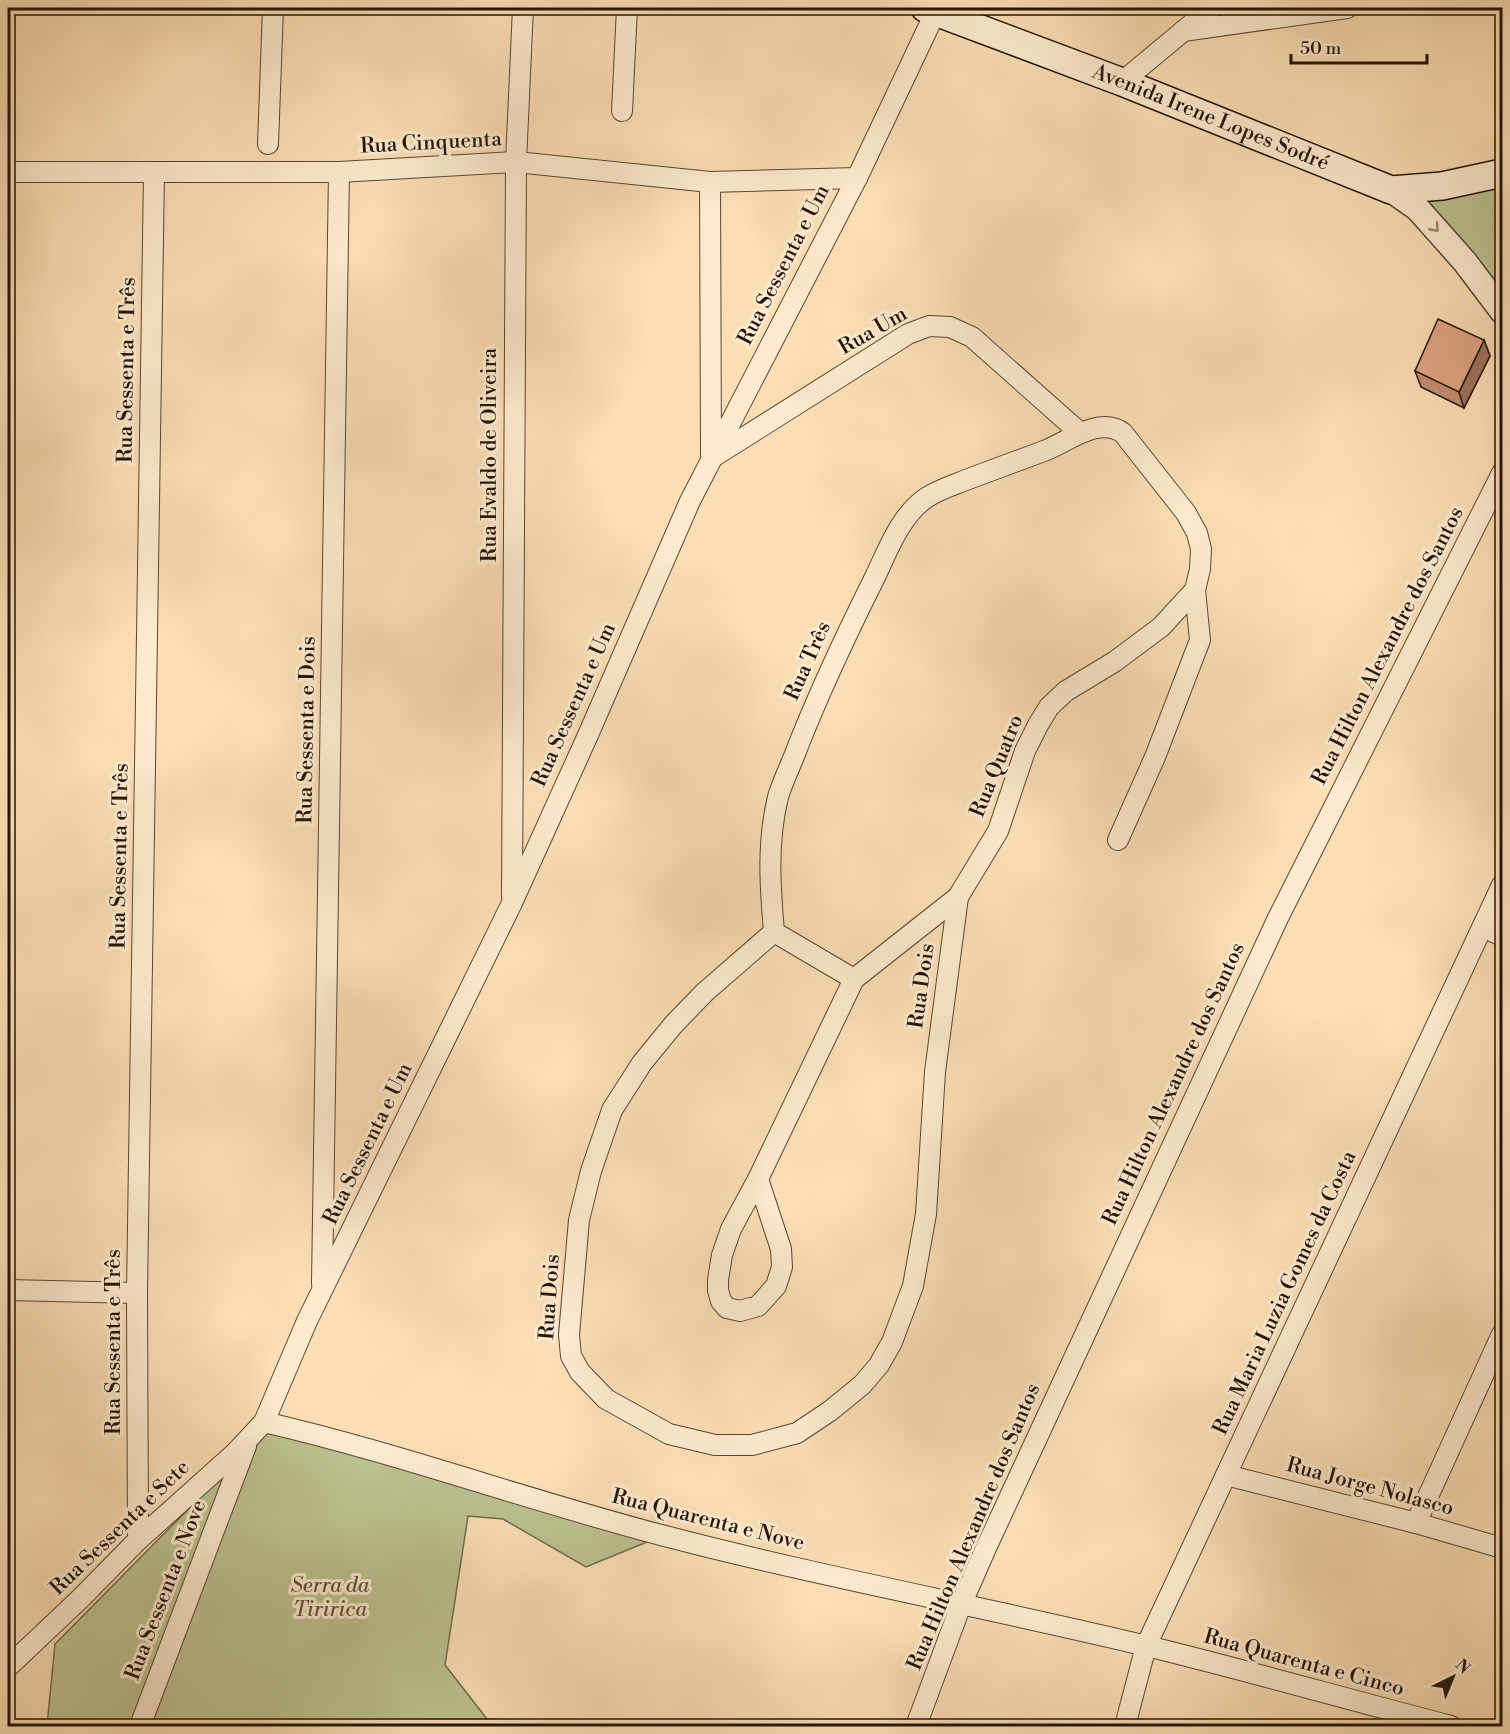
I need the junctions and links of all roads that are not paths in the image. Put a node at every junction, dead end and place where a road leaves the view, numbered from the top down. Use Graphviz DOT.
graph roads {
  1 [pos="273,8"];
  2 [pos="524,8"];
  3 [pos="627,8"];
  4 [pos="1211,8"];
  5 [pos="1347,8"];
  6 [pos="930,9"];
  7 [pos="1183,31"];
  8 [pos="1122,82"];
  9 [pos="622,111"];
  10 [pos="268,144"];
  11 [pos="516,162"];
  12 [pos="8,171"];
  13 [pos="339,172"];
  14 [pos="154,173"];
  15 [pos="1503,173"];
  16 [pos="856,178"];
  17 [pos="710,182"];
  18 [pos="1391,190"];
  19 [pos="1503,311"];
  20 [pos="1079,432"];
  21 [pos="711,457"];
  22 [pos="1503,473"];
  23 [pos="1195,590"];
  24 [pos="1118,840"];
  25 [pos="1503,885"];
  26 [pos="958,897"];
  27 [pos="512,903"];
  28 [pos="1483,927"];
  29 [pos="774,932"];
  30 [pos="1503,936"];
  31 [pos="854,979"];
  32 [pos="758,1179"];
  33 [pos="8,1290"];
  34 [pos="322,1290"];
  35 [pos="137,1293"];
  36 [pos="1503,1334"];
  37 [pos="264,1422"];
  38 [pos="249,1437"];
  39 [pos="1226,1475"];
  40 [pos="1416,1523"];
  41 [pos="138,1540"];
  42 [pos="1503,1548"];
  43 [pos="961,1605"];
  44 [pos="1146,1646"];
  45 [pos="8,1667"];
  46 [pos="140,1726"];
  47 [pos="916,1726"];
  48 [pos="1125,1726"];
  49 [pos="1451,1726"];
  1 -- 10 [label="street"];
  2 -- 11 [label="street, Rua Evaldo de Oliveira"];
  3 -- 9 [label="street"];
  4 -- 7 [label="street"];
  5 -- 7 [label="street"];
  6 -- 8 [label="main road, Avenida Irene Lopes Sodré"];
  6 -- 16 [label="street, Rua Sessenta e Um"];
  7 -- 8 [label="street"];
  8 -- 18 [label="main road, Avenida Irene Lopes Sodré"];
  11 -- 13 [label="street, Rua Cinquenta"];
  11 -- 17 [label="street, Rua Cinquenta"];
  11 -- 27 [label="street, Rua Evaldo de Oliveira"];
  12 -- 14 [label="street, Rua Cinquenta"];
  13 -- 14 [label="street, Rua Cinquenta"];
  13 -- 34 [label="street, Rua Sessenta e Dois"];
  14 -- 35 [label="street, Rua Sessenta e Três"];
  15 -- 18 [label="main road, Avenida Irene Lopes Sodré"];
  16 -- 17 [label="street, Rua Cinquenta"];
  16 -- 21 [label="street, Rua Sessenta e Um"];
  17 -- 21 [label="street"];
  18 -- 19 [label="street, one-way"];
  20 -- 21 [label="street, Rua Um"];
  20 -- 23 [label="street"];
  20 -- 29 [label="street, Rua Três"];
  21 -- 27 [label="street, Rua Sessenta e Um"];
  22 -- 43 [label="street, Rua Hilton Alexandre dos Santos"];
  23 -- 24 [label="street"];
  23 -- 26 [label="street, Rua Quatro"];
  25 -- 28 [label="street, Rua Maria Luzia Gomes da Costa"];
  26 -- 29 [label="street, Rua Dois"];
  26 -- 31 [label="street, Rua Quatro"];
  27 -- 34 [label="street, Rua Sessenta e Um"];
  28 -- 30 [label="street"];
  28 -- 39 [label="street, Rua Maria Luzia Gomes da Costa"];
  29 -- 31 [label="street"];
  31 -- 32 [label="street, Rua Quatro"];
  32 -- 32 [label="street, Rua Quatro"];
  33 -- 35 [label="street"];
  34 -- 37 [label="street, Rua Sessenta e Um"];
  35 -- 41 [label="street, Rua Sessenta e Três"];
  36 -- 40 [label="street"];
  37 -- 38 [label="street, Rua Sessenta e Sete"];
  37 -- 43 [label="street, Rua Quarenta e Nove"];
  38 -- 41 [label="street, Rua Sessenta e Sete"];
  38 -- 46 [label="street, Rua Sessenta e Nove"];
  39 -- 40 [label="street, Rua Jorge Nolasco"];
  39 -- 44 [label="street, Rua Maria Luzia Gomes da Costa"];
  40 -- 42 [label="street, Rua Jorge Nolasco"];
  41 -- 45 [label="street, Rua Sessenta e Sete"];
  43 -- 44 [label="street, Rua Quarenta e Nove"];
  43 -- 47 [label="street, Rua Hilton Alexandre dos Santos"];
  44 -- 48 [label="street, Rua Maria Luzia Gomes da Costa"];
  44 -- 49 [label="street, Rua Quarenta e Cinco"];
}
